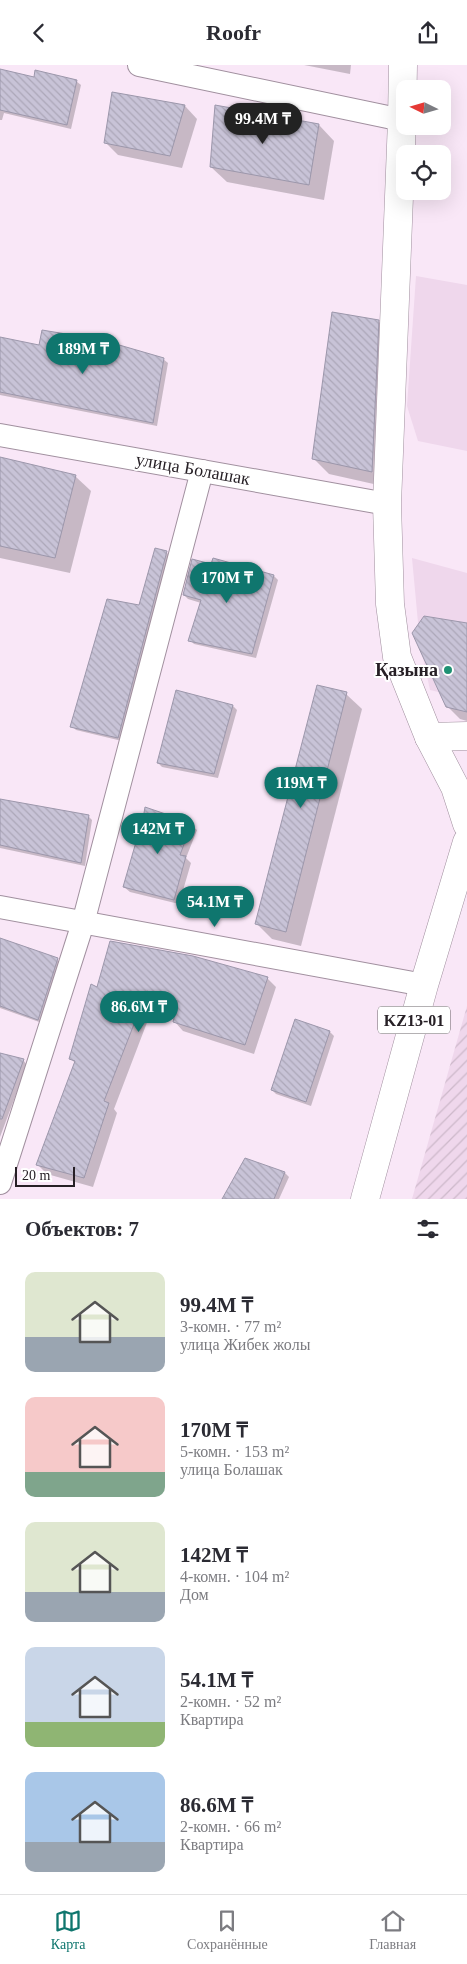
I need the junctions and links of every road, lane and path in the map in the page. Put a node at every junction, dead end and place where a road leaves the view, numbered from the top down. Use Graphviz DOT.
graph roads {
  1 [pos="139,65"];
  2 [pos="403,65"];
  3 [pos="403,80"];
  4 [pos="396,120"];
  5 [pos="401,135"];
  6 [pos="0,435"];
  7 [pos="202,471"];
  8 [pos="387,504"];
  9 [pos="467,736"];
  10 [pos="429,737"];
  11 [pos="467,824"];
  12 [pos="467,841"];
  13 [pos="0,907"];
  14 [pos="83,923"];
  15 [pos="424,985"];
  16 [pos="0,1183"];
  17 [pos="0,1197"];
  18 [pos="7,1199"];
  19 [pos="365,1199"];
  1 -- 4 [label="street"];
  2 -- 3 [label="main road"];
  5 -- 8 [label="main road"];
  6 -- 7 [label="street, улица Болашак"];
  7 -- 8 [label="street, улица Болашак"];
  7 -- 14 [label="street"];
  8 -- 10 [label="main road"];
  9 -- 10 [label="main road"];
  10 -- 11 [label="main road"];
  12 -- 15 [label="main road, KZ13-01"];
  13 -- 14 [label="street"];
  14 -- 15 [label="street"];
  14 -- 16 [label="street"];
  15 -- 19 [label="main road, KZ13-01"];
  17 -- 18 [label="street"];
}
